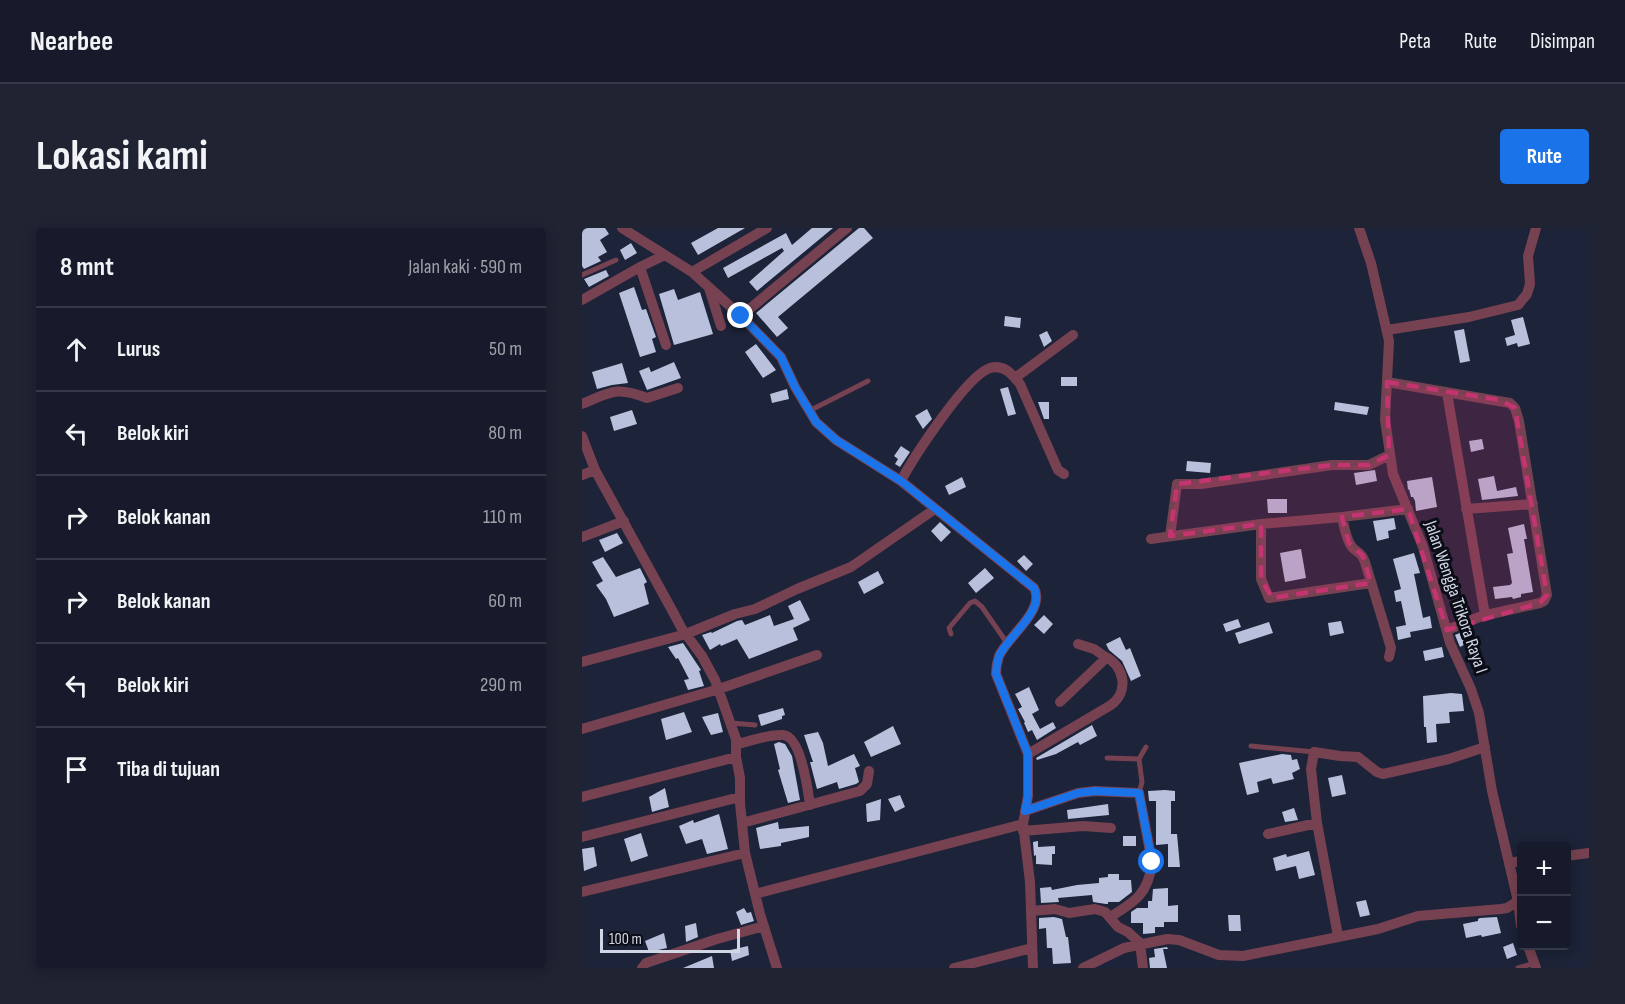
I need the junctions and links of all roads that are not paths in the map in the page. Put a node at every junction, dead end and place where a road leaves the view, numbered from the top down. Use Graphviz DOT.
graph roads {
  1 [pos="622,228"];
  2 [pos="767,228"];
  3 [pos="847,228"];
  4 [pos="1359,228"];
  5 [pos="1536,228"];
  6 [pos="665,255"];
  7 [pos="616,260"];
  8 [pos="640,267"];
  9 [pos="692,273"];
  10 [pos="582,275"];
  11 [pos="709,288"];
  12 [pos="582,300"];
  13 [pos="741,316"];
  14 [pos="721,326"];
  15 [pos="1387,330"];
  16 [pos="1073,335"];
  17 [pos="666,345"];
  18 [pos="1016,378"];
  19 [pos="868,381"];
  20 [pos="1387,382"];
  21 [pos="678,388"];
  22 [pos="1448,393"];
  23 [pos="582,404"];
  24 [pos="810,411"];
  25 [pos="582,436"];
  26 [pos="1389,455"];
  27 [pos="595,470"];
  28 [pos="1064,474"];
  29 [pos="582,475"];
  30 [pos="901,481"];
  31 [pos="1533,504"];
  32 [pos="935,509"];
  33 [pos="1408,509"];
  34 [pos="1466,509"];
  35 [pos="1342,517"];
  36 [pos="624,521"];
  37 [pos="1261,524"];
  38 [pos="1170,536"];
  39 [pos="582,537"];
  40 [pos="1151,539"];
  41 [pos="1371,583"];
  42 [pos="1485,615"];
  43 [pos="1447,630"];
  44 [pos="686,634"];
  45 [pos="951,634"];
  46 [pos="1007,643"];
  47 [pos="1078,644"];
  48 [pos="817,655"];
  49 [pos="1104,656"];
  50 [pos="1389,657"];
  51 [pos="582,662"];
  52 [pos="719,689"];
  53 [pos="1060,702"];
  54 [pos="731,723"];
  55 [pos="755,725"];
  56 [pos="582,729"];
  57 [pos="737,744"];
  58 [pos="1251,746"];
  59 [pos="1146,747"];
  60 [pos="1485,747"];
  61 [pos="1314,752"];
  62 [pos="1028,754"];
  63 [pos="736,757"];
  64 [pos="1107,758"];
  65 [pos="1138,759"];
  66 [pos="869,771"];
  67 [pos="1139,793"];
  68 [pos="582,796"];
  69 [pos="740,797"];
  70 [pos="810,805"];
  71 [pos="1025,811"];
  72 [pos="742,823"];
  73 [pos="1317,823"];
  74 [pos="1023,827"];
  75 [pos="1111,828"];
  76 [pos="1268,834"];
  77 [pos="582,837"];
  78 [pos="745,853"];
  79 [pos="1589,853"];
  80 [pos="1571,855"];
  81 [pos="1517,862"];
  82 [pos="1509,863"];
  83 [pos="582,891"];
  84 [pos="755,894"];
  85 [pos="1517,897"];
  86 [pos="1517,902"];
  87 [pos="1031,911"];
  88 [pos="1110,917"];
  89 [pos="764,926"];
  90 [pos="1338,936"];
  91 [pos="1140,943"];
  92 [pos="1032,948"];
  93 [pos="1530,950"];
  94 [pos="1535,965"];
  95 [pos="642,968"];
  96 [pos="777,968"];
  97 [pos="954,968"];
  98 [pos="1033,968"];
  99 [pos="1083,968"];
  100 [pos="1143,968"];
  101 [pos="1518,968"];
  1 -- 6 [label="street"];
  2 -- 9 [label="street"];
  3 -- 13 [label="street"];
  4 -- 15 [label="street, Jalan Wengga Trikora Raya I"];
  5 -- 15 [label="street"];
  6 -- 8 [label="street"];
  6 -- 9 [label="street"];
  7 -- 10 [label="lane"];
  8 -- 12 [label="street"];
  8 -- 17 [label="street"];
  9 -- 11 [label="street"];
  11 -- 13 [label="street"];
  11 -- 14 [label="street"];
  13 -- 24 [label="street"];
  15 -- 20 [label="street, Jalan Wengga Trikora Raya I"];
  16 -- 18 [label="street"];
  18 -- 28 [label="street"];
  18 -- 30 [label="street"];
  19 -- 24 [label="lane"];
  20 -- 22 [label="street"];
  20 -- 26 [label="street, Jalan Wengga Trikora Raya I"];
  21 -- 23 [label="street"];
  22 -- 31 [label="street"];
  22 -- 34 [label="street"];
  24 -- 30 [label="street"];
  25 -- 27 [label="street"];
  26 -- 33 [label="street, Jalan Wengga Trikora Raya I"];
  26 -- 38 [label="street"];
  27 -- 29 [label="street"];
  27 -- 36 [label="street"];
  30 -- 32 [label="street"];
  31 -- 34 [label="street"];
  31 -- 42 [label="street"];
  32 -- 44 [label="street"];
  32 -- 46 [label="street"];
  33 -- 35 [label="street"];
  33 -- 43 [label="street, Jalan Wengga Trikora Raya I"];
  34 -- 42 [label="street"];
  35 -- 37 [label="street"];
  35 -- 41 [label="street"];
  36 -- 39 [label="street"];
  36 -- 44 [label="street"];
  37 -- 38 [label="street"];
  37 -- 41 [label="street"];
  38 -- 40 [label="street"];
  41 -- 50 [label="street"];
  42 -- 43 [label="street"];
  43 -- 60 [label="street, Jalan Wengga Trikora Raya I"];
  44 -- 51 [label="street"];
  44 -- 52 [label="street"];
  45 -- 46 [label="lane"];
  46 -- 62 [label="street"];
  47 -- 49 [label="street"];
  48 -- 52 [label="street"];
  49 -- 53 [label="street"];
  49 -- 62 [label="street"];
  52 -- 54 [label="street"];
  52 -- 56 [label="street"];
  54 -- 55 [label="lane"];
  54 -- 57 [label="street"];
  57 -- 63 [label="street"];
  57 -- 70 [label="street"];
  58 -- 61 [label="lane"];
  59 -- 65 [label="lane"];
  60 -- 61 [label="street"];
  60 -- 82 [label="street, Jalan Wengga Trikora Raya I"];
  61 -- 73 [label="street"];
  62 -- 71 [label="street"];
  63 -- 68 [label="street"];
  63 -- 69 [label="street"];
  64 -- 65 [label="lane"];
  65 -- 67 [label="lane"];
  66 -- 70 [label="street"];
  67 -- 71 [label="street"];
  67 -- 88 [label="street"];
  69 -- 72 [label="street"];
  69 -- 77 [label="street"];
  70 -- 72 [label="street"];
  71 -- 74 [label="street"];
  72 -- 78 [label="street"];
  73 -- 76 [label="street"];
  73 -- 90 [label="street"];
  74 -- 75 [label="street"];
  74 -- 84 [label="street"];
  74 -- 87 [label="street"];
  78 -- 83 [label="street"];
  78 -- 84 [label="street"];
  79 -- 80 [label="street"];
  81 -- 82 [label="street"];
  82 -- 85 [label="street, Jalan Wengga Trikora Raya I"];
  84 -- 89 [label="street"];
  86 -- 90 [label="street"];
  87 -- 88 [label="street"];
  87 -- 92 [label="street"];
  88 -- 91 [label="street"];
  89 -- 95 [label="street"];
  89 -- 96 [label="street"];
  90 -- 91 [label="street"];
  91 -- 99 [label="street"];
  91 -- 100 [label="street"];
  92 -- 97 [label="street"];
  92 -- 98 [label="street"];
  93 -- 94 [label="street"];
  94 -- 101 [label="lane"];
}
